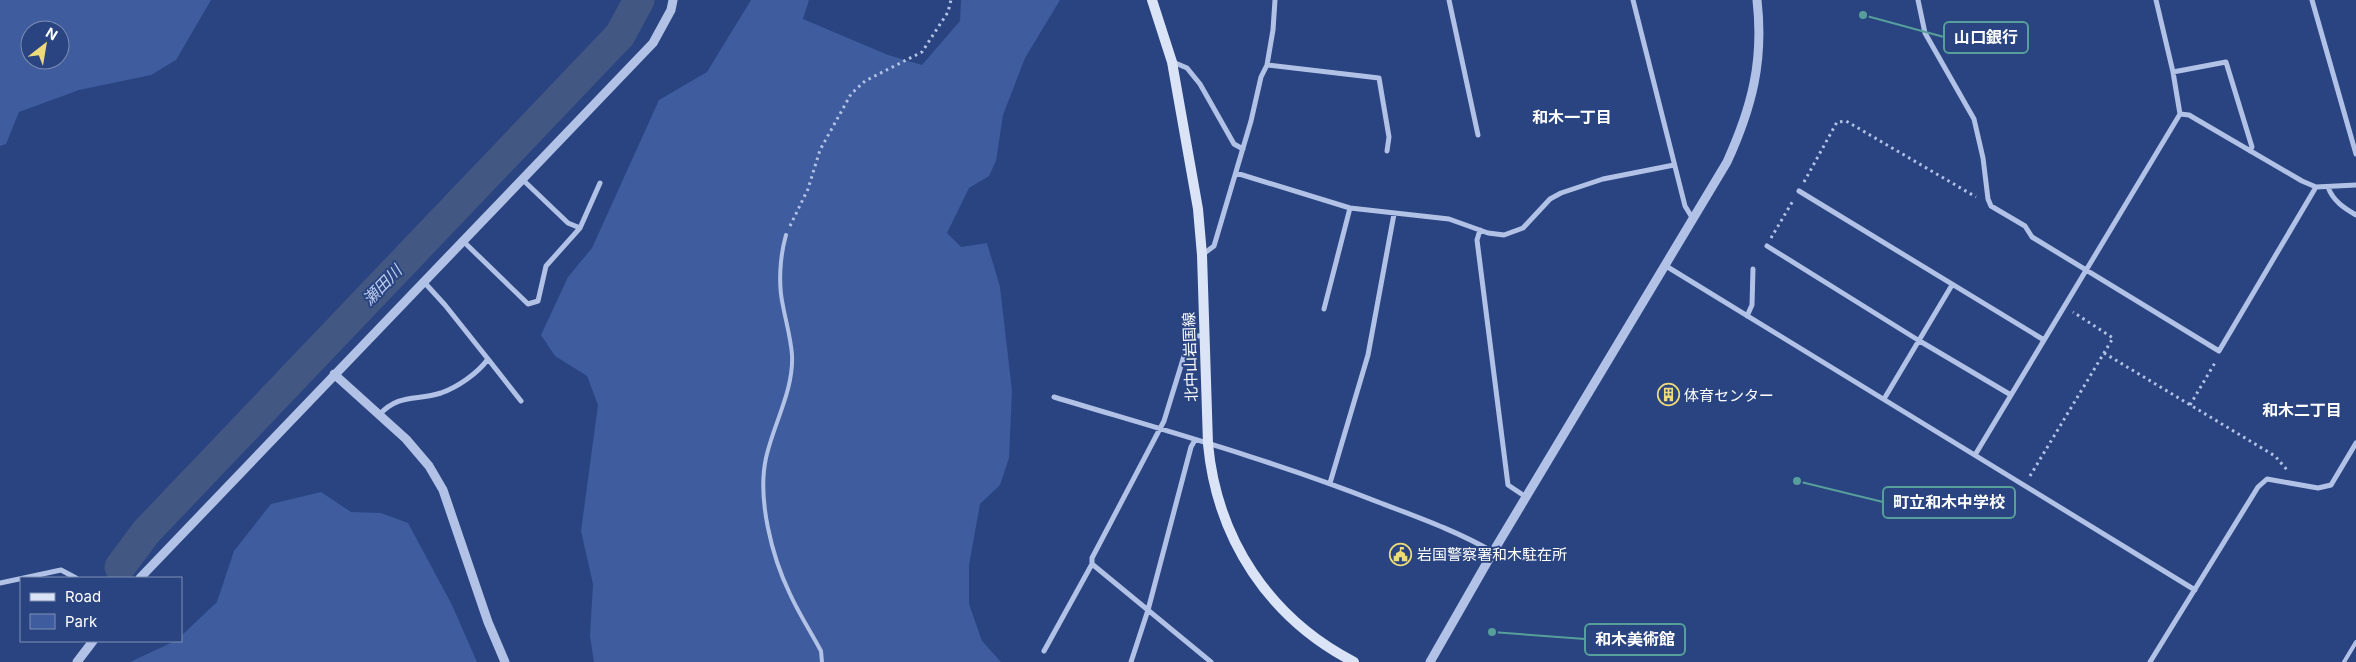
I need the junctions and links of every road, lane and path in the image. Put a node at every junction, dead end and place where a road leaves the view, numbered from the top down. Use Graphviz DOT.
graph roads {
  1 [pos="673,0"];
  2 [pos="951,0"];
  3 [pos="1152,0"];
  4 [pos="1275,0"];
  5 [pos="1449,0"];
  6 [pos="1633,0"];
  7 [pos="1757,0"];
  8 [pos="1918,0"];
  9 [pos="2156,0"];
  10 [pos="2312,0"];
  11 [pos="1172,62"];
  12 [pos="1267,64"];
  13 [pos="2173,72"];
  14 [pos="2180,114"];
  15 [pos="1478,135"];
  16 [pos="1243,149"];
  17 [pos="1387,151"];
  18 [pos="2250,151"];
  19 [pos="2356,154"];
  20 [pos="1674,165"];
  21 [pos="1236,173"];
  22 [pos="522,180"];
  23 [pos="600,182"];
  24 [pos="2356,185"];
  25 [pos="2316,187"];
  26 [pos="2328,187"];
  27 [pos="1799,191"];
  28 [pos="1988,199"];
  29 [pos="1350,208"];
  30 [pos="1394,214"];
  31 [pos="2356,215"];
  32 [pos="1693,219"];
  33 [pos="580,228"];
  34 [pos="1480,230"];
  35 [pos="786,235"];
  36 [pos="463,240"];
  37 [pos="1767,246"];
  38 [pos="1202,255"];
  39 [pos="1666,266"];
  40 [pos="1753,270"];
  41 [pos="2086,270"];
  42 [pos="423,282"];
  43 [pos="1952,285"];
  44 [pos="2064,307"];
  45 [pos="1324,310"];
  46 [pos="1747,316"];
  47 [pos="1205,334"];
  48 [pos="1918,340"];
  49 [pos="2044,340"];
  50 [pos="2219,351"];
  51 [pos="2104,353"];
  52 [pos="488,359"];
  53 [pos="334,374"];
  54 [pos="2011,395"];
  55 [pos="1054,397"];
  56 [pos="1884,399"];
  57 [pos="521,401"];
  58 [pos="2190,405"];
  59 [pos="379,415"];
  60 [pos="1160,429"];
  61 [pos="1195,440"];
  62 [pos="2356,443"];
  63 [pos="1208,444"];
  64 [pos="1975,455"];
  65 [pos="1330,483"];
  66 [pos="2289,483"];
  67 [pos="2025,485"];
  68 [pos="1526,497"];
  69 [pos="1493,552"];
  70 [pos="1092,564"];
  71 [pos="28,577"];
  72 [pos="74,577"];
  73 [pos="141,577"];
  74 [pos="20,579"];
  75 [pos="0,583"];
  76 [pos="2195,590"];
  77 [pos="1148,610"];
  78 [pos="92,642"];
  79 [pos="2356,642"];
  80 [pos="1044,651"];
  81 [pos="77,662"];
  82 [pos="505,662"];
  83 [pos="822,662"];
  84 [pos="1130,662"];
  85 [pos="1211,662"];
  86 [pos="1354,662"];
  87 [pos="1430,662"];
  88 [pos="2150,662"];
  89 [pos="2344,662"];
  1 -- 22 [label="street"];
  2 -- 35 [label="path"];
  3 -- 11 [label="main road, 北中山岩国線"];
  4 -- 12 [label="street"];
  5 -- 15 [label="street"];
  6 -- 20 [label="street"];
  7 -- 32 [label="street"];
  8 -- 28 [label="street"];
  9 -- 13 [label="street"];
  10 -- 19 [label="street"];
  11 -- 16 [label="street"];
  11 -- 38 [label="main road, 北中山岩国線"];
  12 -- 16 [label="street"];
  12 -- 17 [label="street"];
  13 -- 14 [label="street"];
  13 -- 18 [label="street"];
  14 -- 18 [label="street"];
  14 -- 41 [label="street"];
  16 -- 21 [label="street"];
  18 -- 25 [label="street"];
  20 -- 32 [label="street"];
  20 -- 34 [label="street"];
  21 -- 29 [label="street"];
  21 -- 38 [label="street"];
  22 -- 33 [label="street"];
  22 -- 36 [label="street"];
  23 -- 33 [label="street"];
  24 -- 26 [label="street"];
  25 -- 26 [label="street"];
  25 -- 50 [label="street"];
  26 -- 31 [label="street"];
  27 -- 28 [label="path"];
  27 -- 37 [label="path"];
  27 -- 43 [label="street"];
  28 -- 41 [label="street"];
  29 -- 30 [label="street"];
  29 -- 45 [label="street"];
  30 -- 34 [label="street"];
  30 -- 65 [label="street"];
  32 -- 39 [label="street"];
  33 -- 36 [label="street"];
  34 -- 68 [label="street"];
  35 -- 83 [label="lane"];
  36 -- 42 [label="street"];
  37 -- 48 [label="street"];
  38 -- 47 [label="main road, 北中山岩国線"];
  39 -- 46 [label="street"];
  39 -- 68 [label="street"];
  40 -- 46 [label="street"];
  41 -- 44 [label="street"];
  41 -- 50 [label="street"];
  42 -- 52 [label="street"];
  42 -- 53 [label="street"];
  43 -- 48 [label="street"];
  43 -- 49 [label="street"];
  44 -- 49 [label="street"];
  44 -- 51 [label="path"];
  46 -- 56 [label="street"];
  47 -- 60 [label="street"];
  47 -- 63 [label="main road, 北中山岩国線"];
  48 -- 54 [label="street"];
  48 -- 56 [label="street"];
  49 -- 54 [label="street"];
  50 -- 58 [label="path"];
  51 -- 58 [label="path"];
  51 -- 67 [label="path"];
  52 -- 57 [label="street"];
  52 -- 59 [label="street"];
  53 -- 59 [label="street"];
  53 -- 73 [label="street"];
  54 -- 64 [label="street"];
  55 -- 60 [label="street"];
  56 -- 64 [label="street"];
  58 -- 66 [label="path"];
  59 -- 82 [label="street"];
  60 -- 61 [label="street"];
  60 -- 70 [label="street"];
  61 -- 63 [label="street"];
  61 -- 77 [label="street"];
  62 -- 66 [label="street"];
  63 -- 65 [label="street"];
  63 -- 86 [label="main road, 北中山岩国線"];
  64 -- 67 [label="street"];
  65 -- 69 [label="street"];
  66 -- 76 [label="street"];
  67 -- 76 [label="street"];
  68 -- 69 [label="street"];
  69 -- 87 [label="street"];
  70 -- 77 [label="street"];
  70 -- 80 [label="street"];
  71 -- 72 [label="street"];
  74 -- 75 [label="street"];
  76 -- 88 [label="street"];
  77 -- 84 [label="street"];
  77 -- 85 [label="street"];
  78 -- 81 [label="street"];
  79 -- 89 [label="lane"];
}
